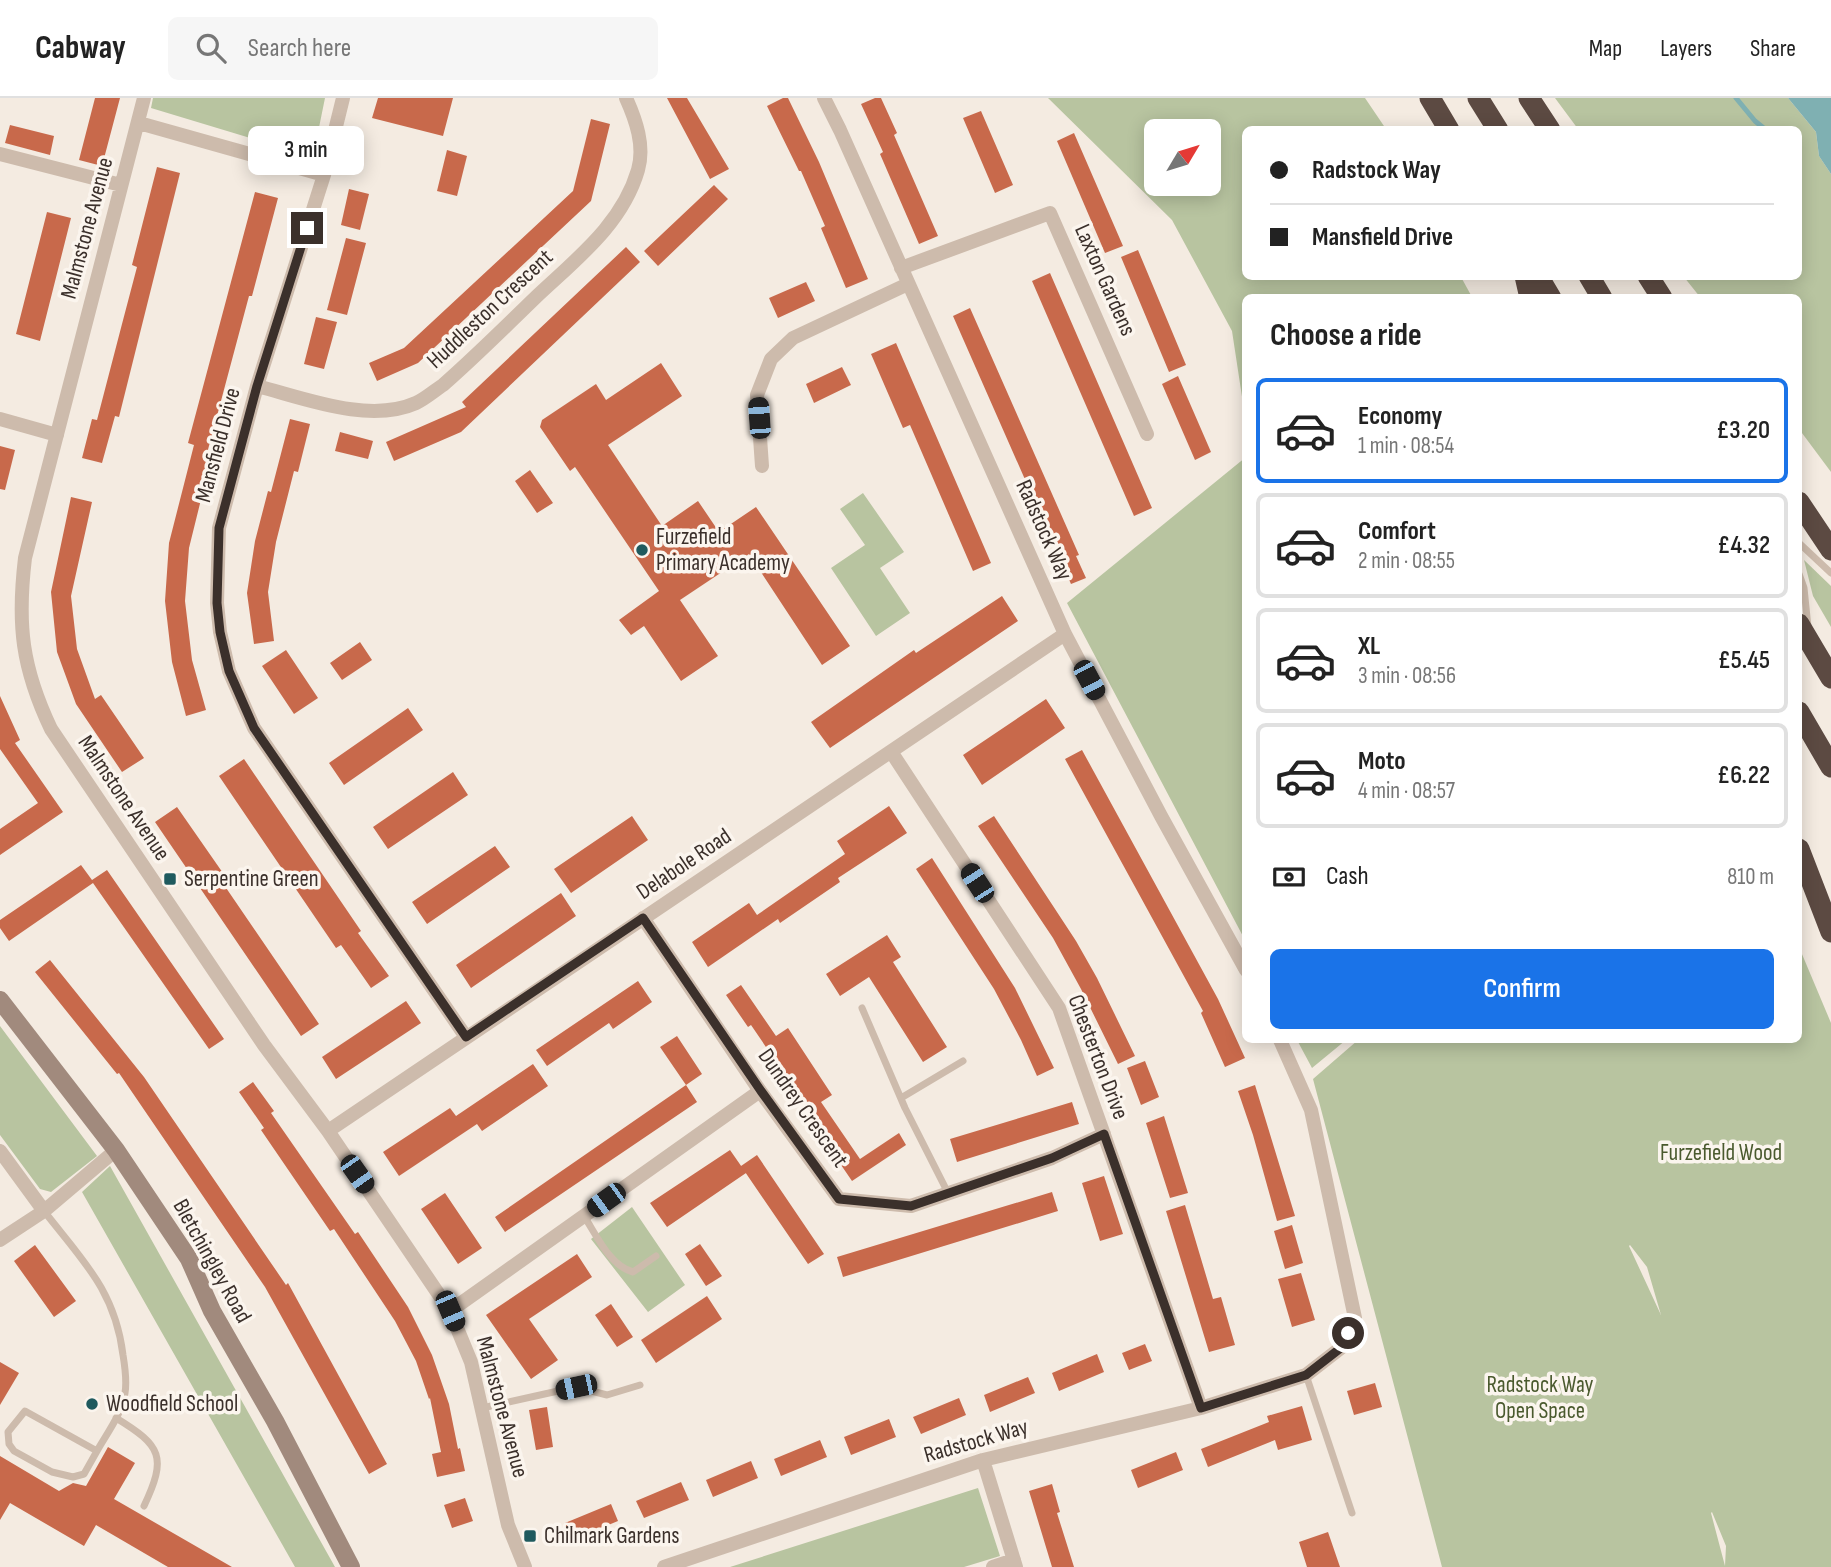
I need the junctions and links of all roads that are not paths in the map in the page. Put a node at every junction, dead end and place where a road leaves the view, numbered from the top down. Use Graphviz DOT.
graph roads {
  1 [pos="144,98"];
  2 [pos="343,98"];
  3 [pos="626,98"];
  4 [pos="824,98"];
  5 [pos="1430,98"];
  6 [pos="1478,98"];
  7 [pos="1529,98"];
  8 [pos="139,123"];
  9 [pos="1447,126"];
  10 [pos="1496,126"];
  11 [pos="1547,126"];
  12 [pos="0,154"];
  13 [pos="324,175"];
  14 [pos="121,186"];
  15 [pos="901,268"];
  16 [pos="908,285"];
  17 [pos="257,386"];
  18 [pos="0,419"];
  19 [pos="57,435"];
  20 [pos="1147,435"];
  21 [pos="762,466"];
  22 [pos="1802,502"];
  23 [pos="1802,505"];
  24 [pos="1831,524"];
  25 [pos="1802,546"];
  26 [pos="1831,550"];
  27 [pos="1831,573"];
  28 [pos="1802,582"];
  29 [pos="1805,633"];
  30 [pos="1065,634"];
  31 [pos="1831,678"];
  32 [pos="1802,717"];
  33 [pos="892,753"];
  34 [pos="1831,766"];
  35 [pos="1802,857"];
  36 [pos="643,918"];
  37 [pos="1831,932"];
  38 [pos="1242,963"];
  39 [pos="0,1000"];
  40 [pos="862,1008"];
  41 [pos="466,1037"];
  42 [pos="1281,1043"];
  43 [pos="963,1061"];
  44 [pos="761,1091"];
  45 [pos="901,1098"];
  46 [pos="328,1131"];
  47 [pos="1104,1134"];
  48 [pos="116,1150"];
  49 [pos="0,1151"];
  50 [pos="948,1193"];
  51 [pos="44,1211"];
  52 [pos="584,1216"];
  53 [pos="0,1240"];
  54 [pos="656,1256"];
  55 [pos="450,1311"];
  56 [pos="1306,1375"];
  57 [pos="640,1385"];
  58 [pos="482,1408"];
  59 [pos="1201,1408"];
  60 [pos="116,1418"];
  61 [pos="0,1438"];
  62 [pos="9,1444"];
  63 [pos="97,1451"];
  64 [pos="983,1460"];
  65 [pos="144,1506"];
  66 [pos="1352,1513"];
  67 [pos="694,1562"];
  68 [pos="1015,1564"];
  69 [pos="351,1567"];
  70 [pos="526,1567"];
  71 [pos="664,1567"];
  72 [pos="993,1567"];
  1 -- 8 [label="street, Malmstone Avenue"];
  2 -- 13 [label="street, Mansfield Drive"];
  3 -- 17 [label="street, Huddleston Crescent"];
  4 -- 15 [label="street, Radstock Way"];
  5 -- 9 [label="highway"];
  6 -- 10 [label="highway"];
  7 -- 11 [label="highway"];
  8 -- 13 [label="street"];
  8 -- 14 [label="street, Malmstone Avenue"];
  12 -- 14 [label="street"];
  13 -- 17 [label="street, Mansfield Drive"];
  14 -- 19 [label="street, Malmstone Avenue"];
  15 -- 16 [label="street, Radstock Way"];
  15 -- 20 [label="street, Laxton Gardens"];
  16 -- 21 [label="street"];
  16 -- 30 [label="street, Radstock Way"];
  17 -- 41 [label="street, Mansfield Drive"];
  18 -- 19 [label="street"];
  19 -- 46 [label="street, Malmstone Avenue"];
  22 -- 24 [label="highway"];
  23 -- 26 [label="highway"];
  25 -- 27 [label="lane"];
  28 -- 29 [label="lane"];
  29 -- 31 [label="highway"];
  30 -- 33 [label="street, Delabole Road"];
  30 -- 38 [label="street, Radstock Way"];
  32 -- 34 [label="highway"];
  33 -- 36 [label="street, Delabole Road"];
  33 -- 47 [label="street, Chesterton Drive"];
  35 -- 37 [label="highway"];
  36 -- 41 [label="street, Delabole Road"];
  36 -- 44 [label="street, Dundrey Crescent"];
  39 -- 48 [label="street, Bletchingley Road"];
  40 -- 45 [label="lane"];
  41 -- 46 [label="street, Delabole Road"];
  42 -- 56 [label="street, Radstock Way"];
  43 -- 45 [label="lane"];
  44 -- 50 [label="street, Dundrey Crescent"];
  44 -- 52 [label="street"];
  45 -- 50 [label="lane"];
  46 -- 55 [label="street, Malmstone Avenue"];
  47 -- 50 [label="street, Dundrey Crescent"];
  47 -- 59 [label="street, Chesterton Drive"];
  48 -- 51 [label="street"];
  48 -- 69 [label="street, Bletchingley Road"];
  49 -- 51 [label="street"];
  51 -- 53 [label="street"];
  51 -- 60 [label="lane"];
  52 -- 54 [label="lane"];
  52 -- 55 [label="street"];
  55 -- 58 [label="street, Malmstone Avenue"];
  56 -- 59 [label="street, Radstock Way"];
  56 -- 66 [label="lane"];
  57 -- 58 [label="lane"];
  58 -- 70 [label="street, Malmstone Avenue"];
  59 -- 64 [label="street, Radstock Way"];
  60 -- 63 [label="lane"];
  60 -- 65 [label="lane"];
  61 -- 62 [label="lane"];
  62 -- 63 [label="lane"];
  62 -- 63 [label="lane"];
  64 -- 67 [label="street, Radstock Way"];
  64 -- 68 [label="street"];
  67 -- 71 [label="street, Radstock Way"];
  68 -- 72 [label="street"];
}
